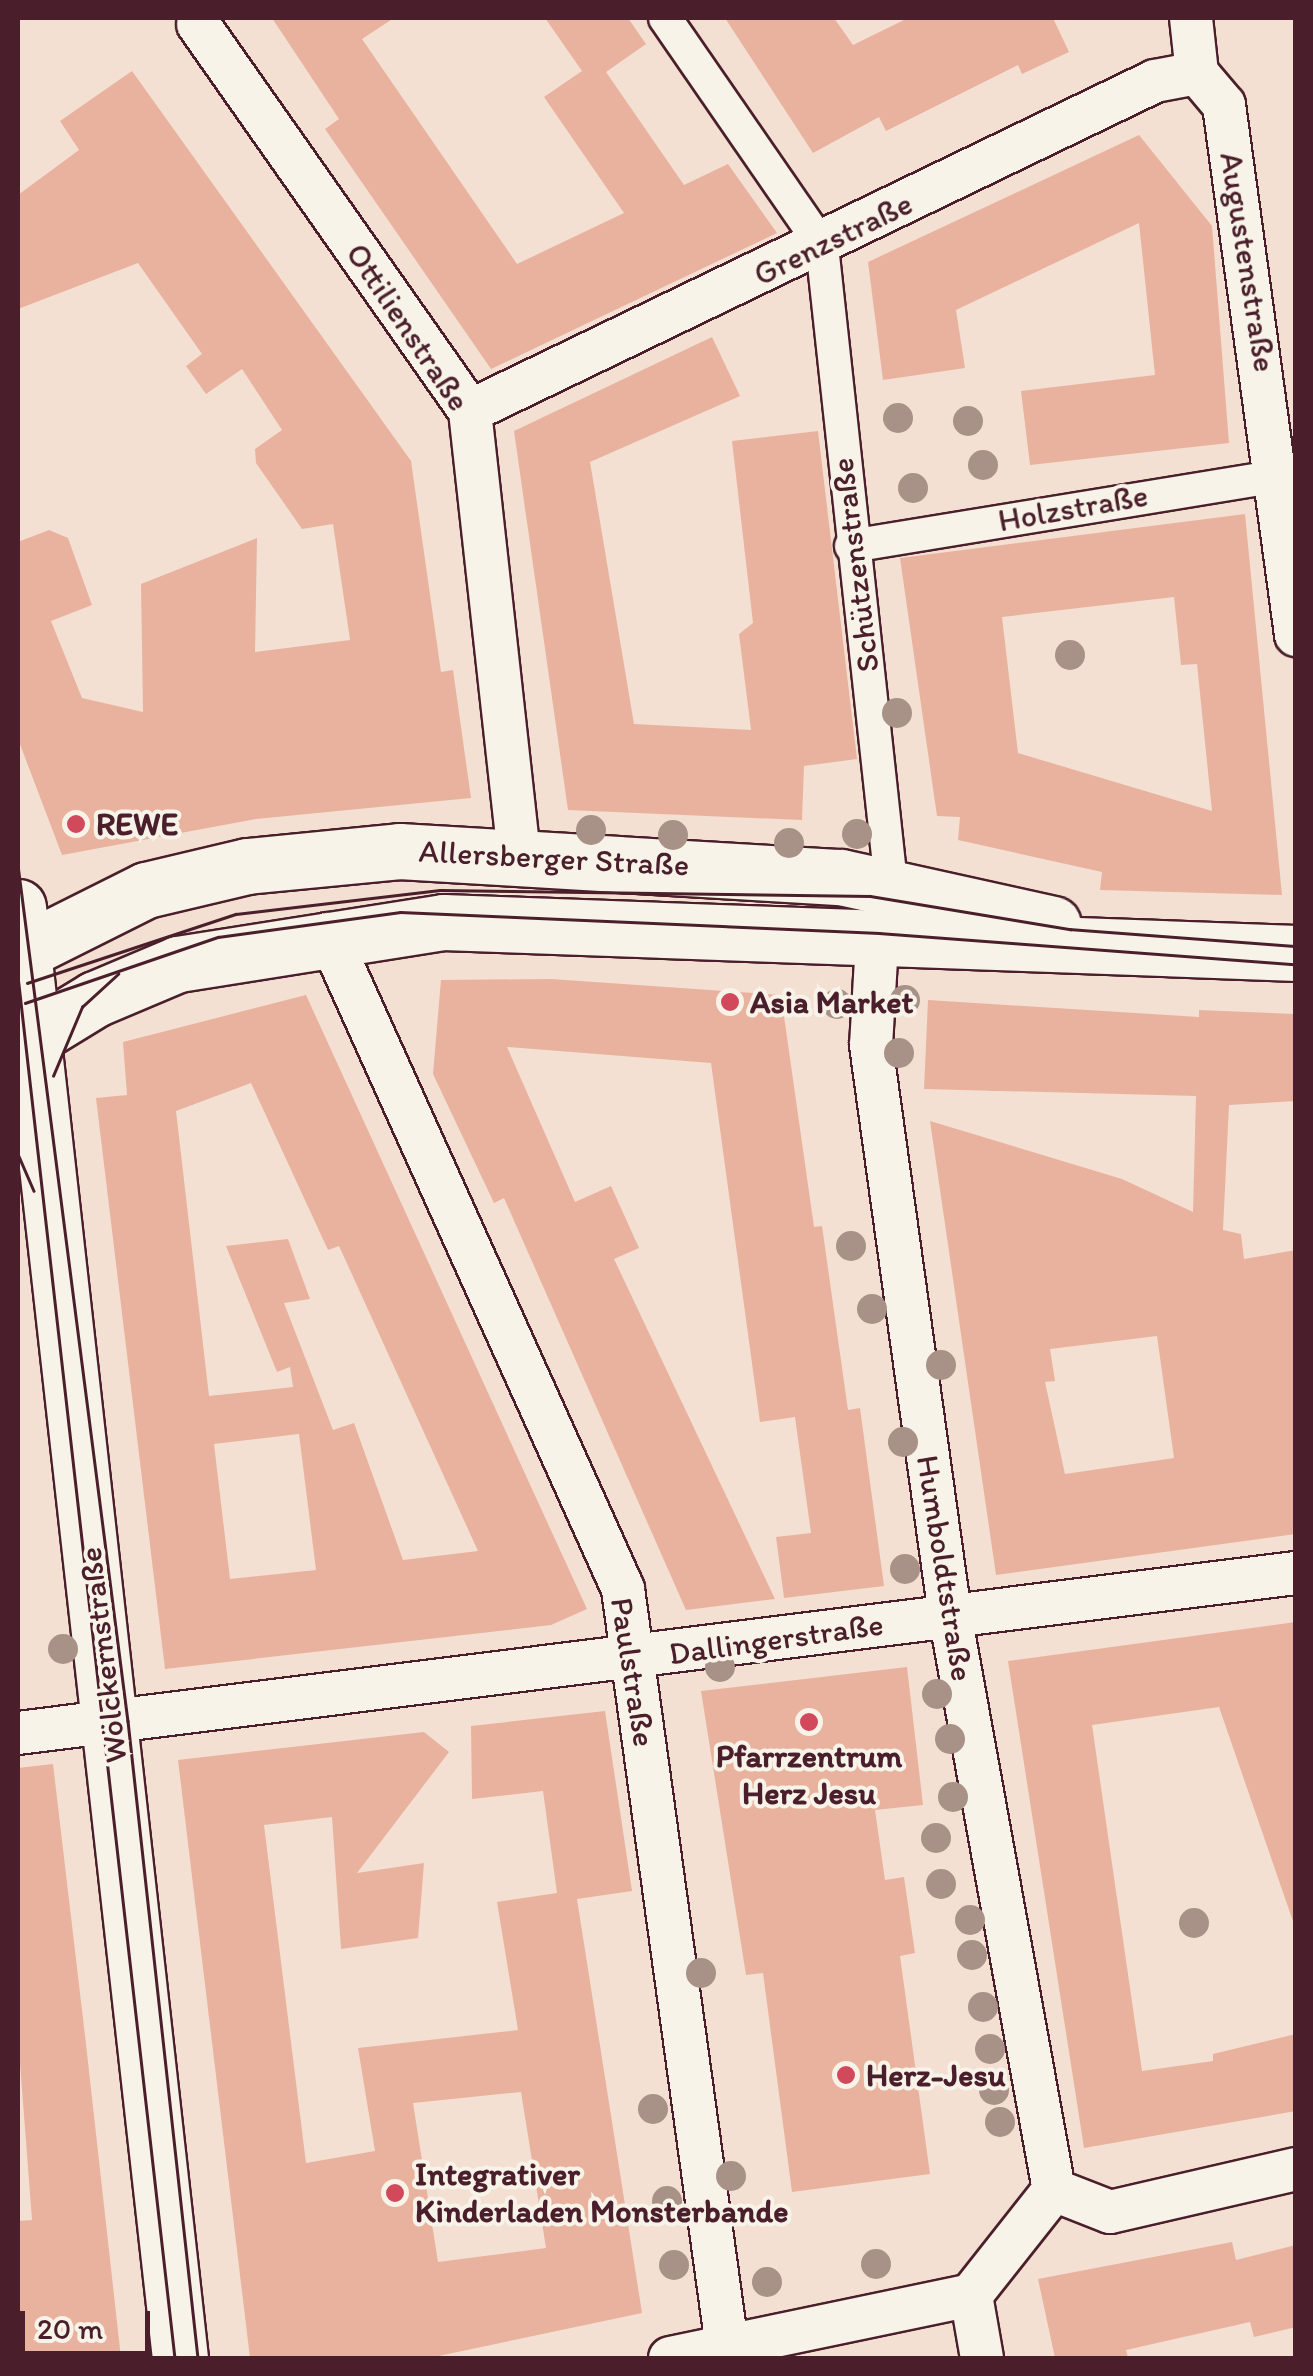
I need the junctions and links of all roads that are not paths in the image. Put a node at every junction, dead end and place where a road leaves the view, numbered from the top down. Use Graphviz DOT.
graph roads {
  1 [pos="665,18"];
  2 [pos="1191,18"];
  3 [pos="198,24"];
  4 [pos="1197,73"];
  5 [pos="822,246"];
  6 [pos="470,411"];
  7 [pos="1288,474"];
  8 [pos="852,546"];
  9 [pos="1296,635"];
  10 [pos="519,853"];
  11 [pos="891,883"];
  12 [pos="328,934"];
  13 [pos="19,940"];
  14 [pos="1102,940"];
  15 [pos="877,942"];
  16 [pos="1296,953"];
  17 [pos="26,1042"];
  18 [pos="1296,1573"];
  19 [pos="950,1615"];
  20 [pos="632,1658"];
  21 [pos="111,1723"];
  22 [pos="18,1733"];
  23 [pos="1296,2168"];
  24 [pos="1054,2190"];
  25 [pos="971,2296"];
  26 [pos="727,2346"];
  27 [pos="180,2358"];
  28 [pos="670,2358"];
  29 [pos="982,2358"];
  1 -- 5 [label="street"];
  2 -- 4 [label="street, Augustenstraße"];
  3 -- 6 [label="street, Ottilienstraße"];
  4 -- 5 [label="street, Grenzstraße"];
  4 -- 7 [label="street, Augustenstraße"];
  5 -- 6 [label="street, Grenzstraße"];
  5 -- 8 [label="street, Schützenstraße"];
  6 -- 10 [label="street, Ottilienstraße"];
  7 -- 8 [label="street, Holzstraße"];
  7 -- 9 [label="street, Augustenstraße"];
  8 -- 11 [label="street, Schützenstraße"];
  10 -- 11 [label="main road, Allersberger Straße"];
  10 -- 13 [label="main road, Allersberger Straße"];
  11 -- 14 [label="main road, Allersberger Straße"];
  12 -- 15 [label="main road, Allersberger Straße"];
  12 -- 17 [label="main road, Allersberger Straße"];
  12 -- 20 [label="street, Paulstraße"];
  13 -- 17 [label="main road, Wölckernstraße"];
  14 -- 15 [label="main road, Allersberger Straße"];
  14 -- 16 [label="main road, Allersberger Straße"];
  15 -- 19 [label="street, Humboldtstraße"];
  17 -- 21 [label="main road, Wölckernstraße"];
  18 -- 19 [label="street, Dallingerstraße"];
  19 -- 20 [label="street, Dallingerstraße"];
  19 -- 24 [label="street, Humboldtstraße"];
  20 -- 21 [label="street, Dallingerstraße"];
  20 -- 26 [label="street, Paulstraße"];
  21 -- 22 [label="street, Dallingerstraße"];
  21 -- 27 [label="main road, Wölckernstraße"];
  23 -- 24 [label="street"];
  24 -- 25 [label="street"];
  25 -- 26 [label="street"];
  25 -- 29 [label="street"];
  26 -- 28 [label="street"];
}
